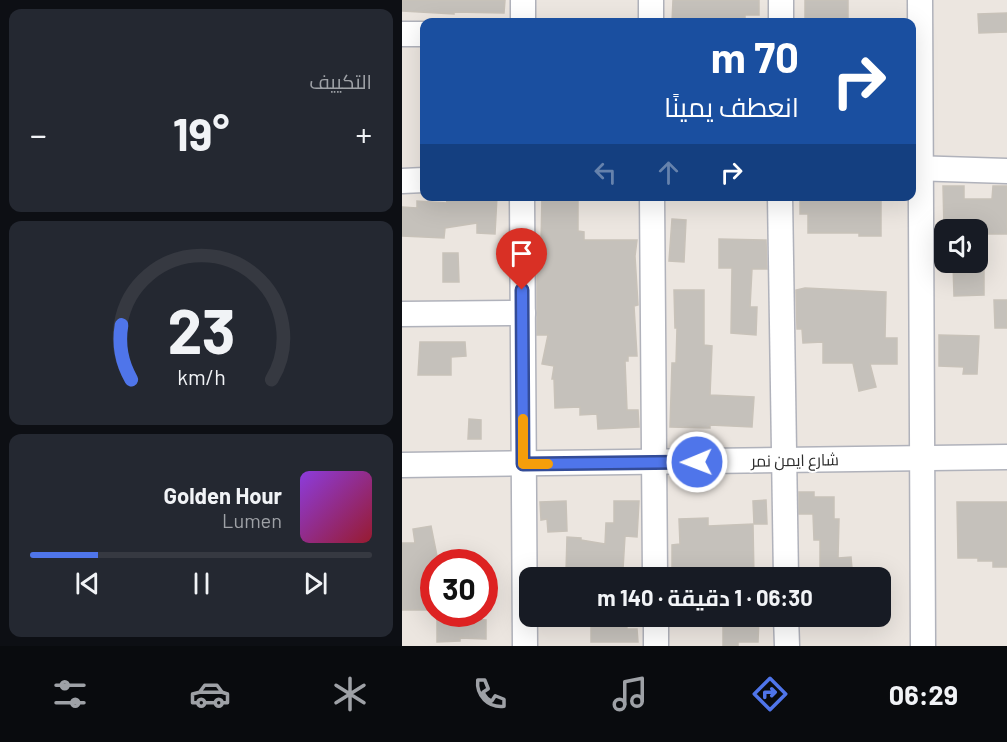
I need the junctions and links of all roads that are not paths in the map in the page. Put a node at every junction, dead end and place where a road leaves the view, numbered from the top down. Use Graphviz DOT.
graph roads {
  1 [pos="523,0"];
  2 [pos="651,0"];
  3 [pos="781,0"];
  4 [pos="920,0"];
  5 [pos="523,18"];
  6 [pos="651,18"];
  7 [pos="781,18"];
  8 [pos="402,34"];
  9 [pos="420,34"];
  10 [pos="917,168"];
  11 [pos="1007,171"];
  12 [pos="420,180"];
  13 [pos="402,181"];
  14 [pos="522,201"];
  15 [pos="652,201"];
  16 [pos="780,201"];
  17 [pos="523,313"];
  18 [pos="402,314"];
  19 [pos="921,458"];
  20 [pos="1007,458"];
  21 [pos="784,461"];
  22 [pos="653,462"];
  23 [pos="523,464"];
  24 [pos="402,465"];
  25 [pos="655,567"];
  26 [pos="786,567"];
  27 [pos="656,627"];
  28 [pos="786,627"];
  29 [pos="525,646"];
  30 [pos="656,646"];
  31 [pos="787,646"];
  32 [pos="923,646"];
  1 -- 5 [label="street"];
  2 -- 6 [label="street"];
  3 -- 7 [label="street"];
  4 -- 10 [label="street"];
  8 -- 9 [label="street"];
  10 -- 11 [label="street"];
  10 -- 19 [label="street"];
  12 -- 13 [label="street"];
  14 -- 17 [label="street"];
  15 -- 22 [label="street"];
  16 -- 21 [label="street"];
  17 -- 18 [label="street"];
  17 -- 23 [label="street"];
  19 -- 20 [label="street, شارع ايمن نمر"];
  19 -- 21 [label="street, شارع ايمن نمر"];
  19 -- 32 [label="street"];
  21 -- 22 [label="street, شارع ايمن نمر"];
  21 -- 26 [label="street"];
  22 -- 23 [label="street, شارع ايمن نمر"];
  22 -- 25 [label="street"];
  23 -- 24 [label="street, شارع ايمن نمر"];
  23 -- 29 [label="street"];
  27 -- 30 [label="street"];
  28 -- 31 [label="street"];
}
